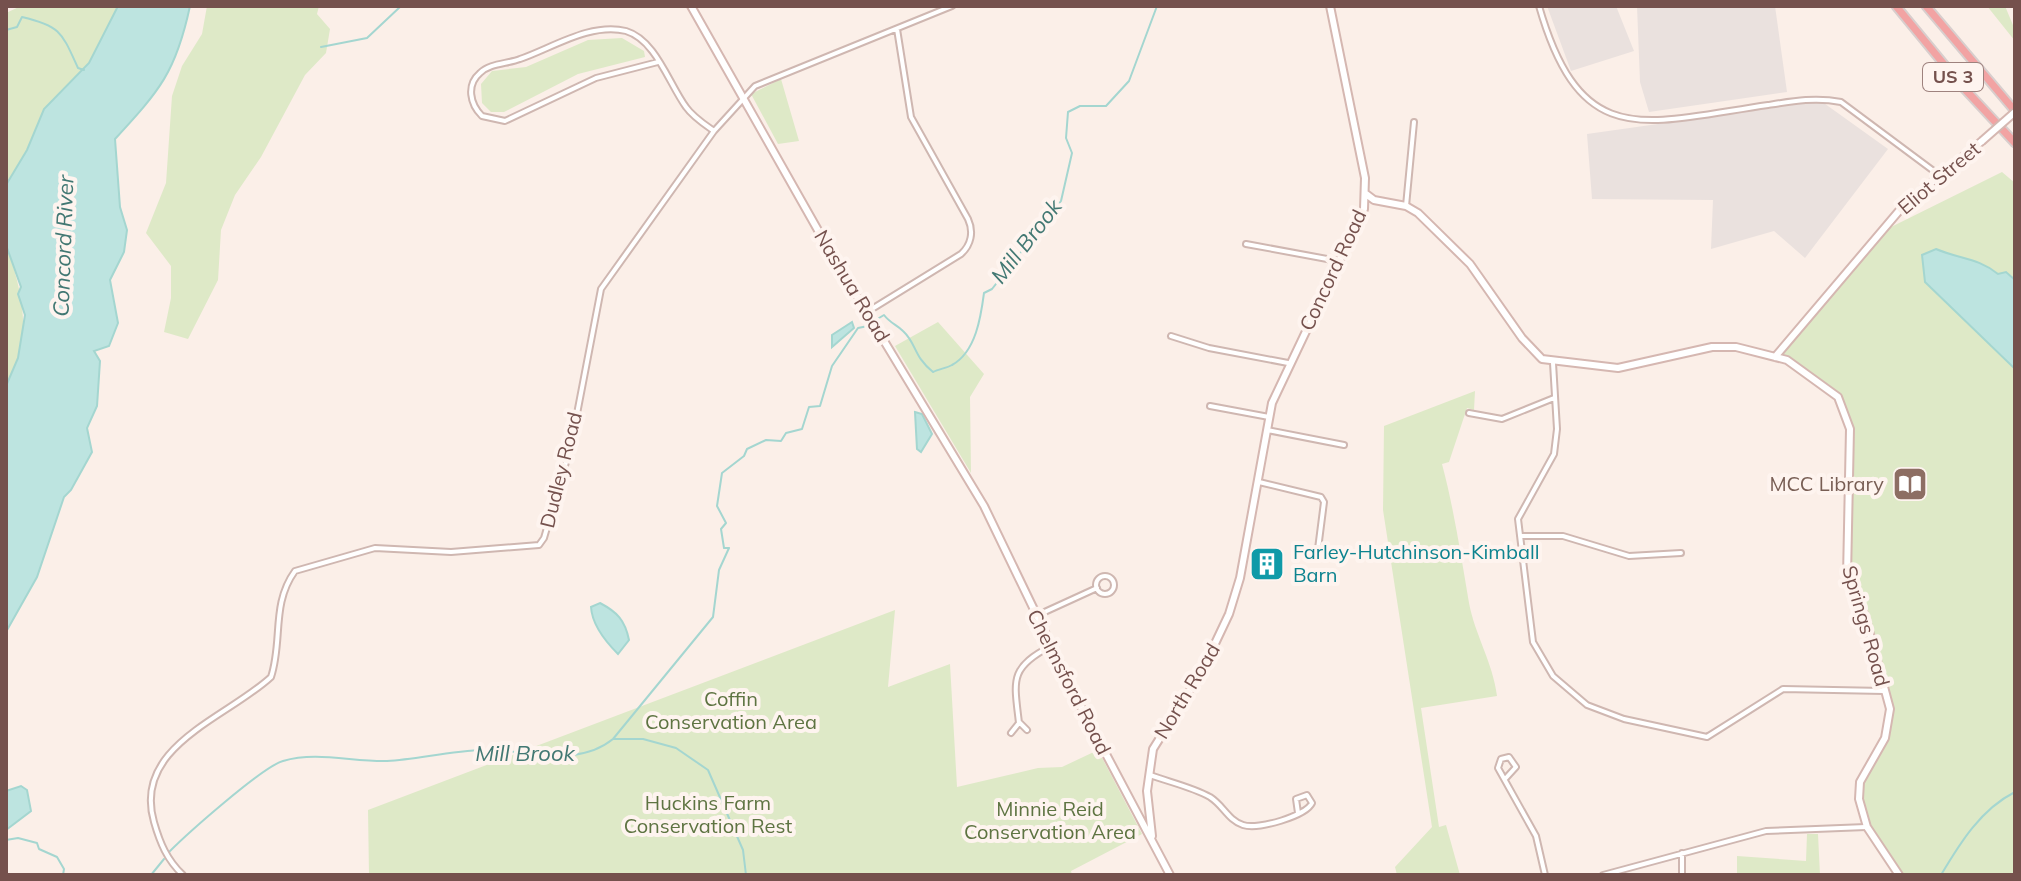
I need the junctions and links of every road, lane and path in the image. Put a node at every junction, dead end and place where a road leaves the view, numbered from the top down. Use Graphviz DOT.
graph roads {
  1 [pos="691,6"];
  2 [pos="952,6"];
  3 [pos="1330,6"];
  4 [pos="1539,6"];
  5 [pos="1896,6"];
  6 [pos="1926,6"];
  7 [pos="897,29"];
  8 [pos="658,62"];
  9 [pos="744,95"];
  10 [pos="2015,111"];
  11 [pos="1414,122"];
  12 [pos="714,131"];
  13 [pos="2015,143"];
  14 [pos="1941,176"];
  15 [pos="1366,194"];
  16 [pos="1406,206"];
  17 [pos="1246,244"];
  18 [pos="1338,261"];
  19 [pos="867,312"];
  20 [pos="1171,336"];
  21 [pos="1775,357"];
  22 [pos="1288,363"];
  23 [pos="1553,363"];
  24 [pos="1554,398"];
  25 [pos="1210,406"];
  26 [pos="1469,413"];
  27 [pos="1269,417"];
  28 [pos="1267,430"];
  29 [pos="1344,445"];
  30 [pos="1258,482"];
  31 [pos="1520,536"];
  32 [pos="1681,553"];
  33 [pos="1344,555"];
  34 [pos="1013,566"];
  35 [pos="1097,588"];
  36 [pos="1036,616"];
  37 [pos="1051,646"];
  38 [pos="1884,691"];
  39 [pos="1019,722"];
  40 [pos="1027,730"];
  41 [pos="1011,733"];
  42 [pos="1148,774"];
  43 [pos="1505,779"];
  44 [pos="1147,791"];
  45 [pos="1128,797"];
  46 [pos="1298,813"];
  47 [pos="1867,827"];
  48 [pos="1154,845"];
  49 [pos="1682,853"];
  50 [pos="183,875"];
  51 [pos="1170,875"];
  52 [pos="1545,875"];
  53 [pos="1603,875"];
  54 [pos="1682,875"];
  55 [pos="1899,875"];
  1 -- 9 [label="main road, Nashua Road"];
  2 -- 7 [label="street, Dudley Road"];
  3 -- 15 [label="main road, Concord Road"];
  4 -- 14 [label="street"];
  5 -- 13 [label="highway, US 3"];
  6 -- 10 [label="highway, US 3"];
  7 -- 9 [label="street, Dudley Road"];
  7 -- 19 [label="street"];
  8 -- 8 [label="street"];
  8 -- 12 [label="street"];
  9 -- 12 [label="street, Dudley Road"];
  9 -- 19 [label="main road, Nashua Road"];
  10 -- 14 [label="main road, Eliot Street, bridge"];
  11 -- 16 [label="street"];
  12 -- 50 [label="street, Dudley Road"];
  14 -- 21 [label="main road, Eliot Street"];
  15 -- 16 [label="main road"];
  15 -- 18 [label="main road, Concord Road"];
  16 -- 23 [label="main road"];
  17 -- 18 [label="street"];
  18 -- 22 [label="main road, Concord Road"];
  19 -- 34 [label="main road, Nashua Road"];
  20 -- 22 [label="street"];
  21 -- 23 [label="main road, Springs Road"];
  21 -- 38 [label="main road, Springs Road"];
  22 -- 27 [label="main road, Concord Road"];
  23 -- 24 [label="street"];
  24 -- 26 [label="street"];
  24 -- 31 [label="street"];
  25 -- 27 [label="street"];
  27 -- 28 [label="main road, Concord Road"];
  28 -- 29 [label="street"];
  28 -- 30 [label="main road, Concord Road"];
  30 -- 33 [label="street"];
  30 -- 42 [label="main road, North Road"];
  31 -- 32 [label="street"];
  31 -- 38 [label="street"];
  34 -- 36 [label="main road, Chelmsford Road"];
  35 -- 35 [label="street"];
  35 -- 36 [label="street"];
  36 -- 37 [label="main road, Chelmsford Road"];
  37 -- 39 [label="street"];
  37 -- 45 [label="main road, Chelmsford Road"];
  38 -- 47 [label="main road, Springs Road"];
  39 -- 40 [label="street"];
  39 -- 41 [label="street"];
  42 -- 44 [label="main road, North Road"];
  42 -- 46 [label="street"];
  43 -- 43 [label="street"];
  43 -- 52 [label="street"];
  44 -- 45 [label="main road"];
  44 -- 48 [label="main road, North Road"];
  45 -- 48 [label="main road"];
  46 -- 46 [label="street"];
  47 -- 49 [label="street"];
  47 -- 55 [label="main road, Springs Road"];
  48 -- 51 [label="main road"];
  49 -- 53 [label="street"];
  49 -- 54 [label="street"];
}
